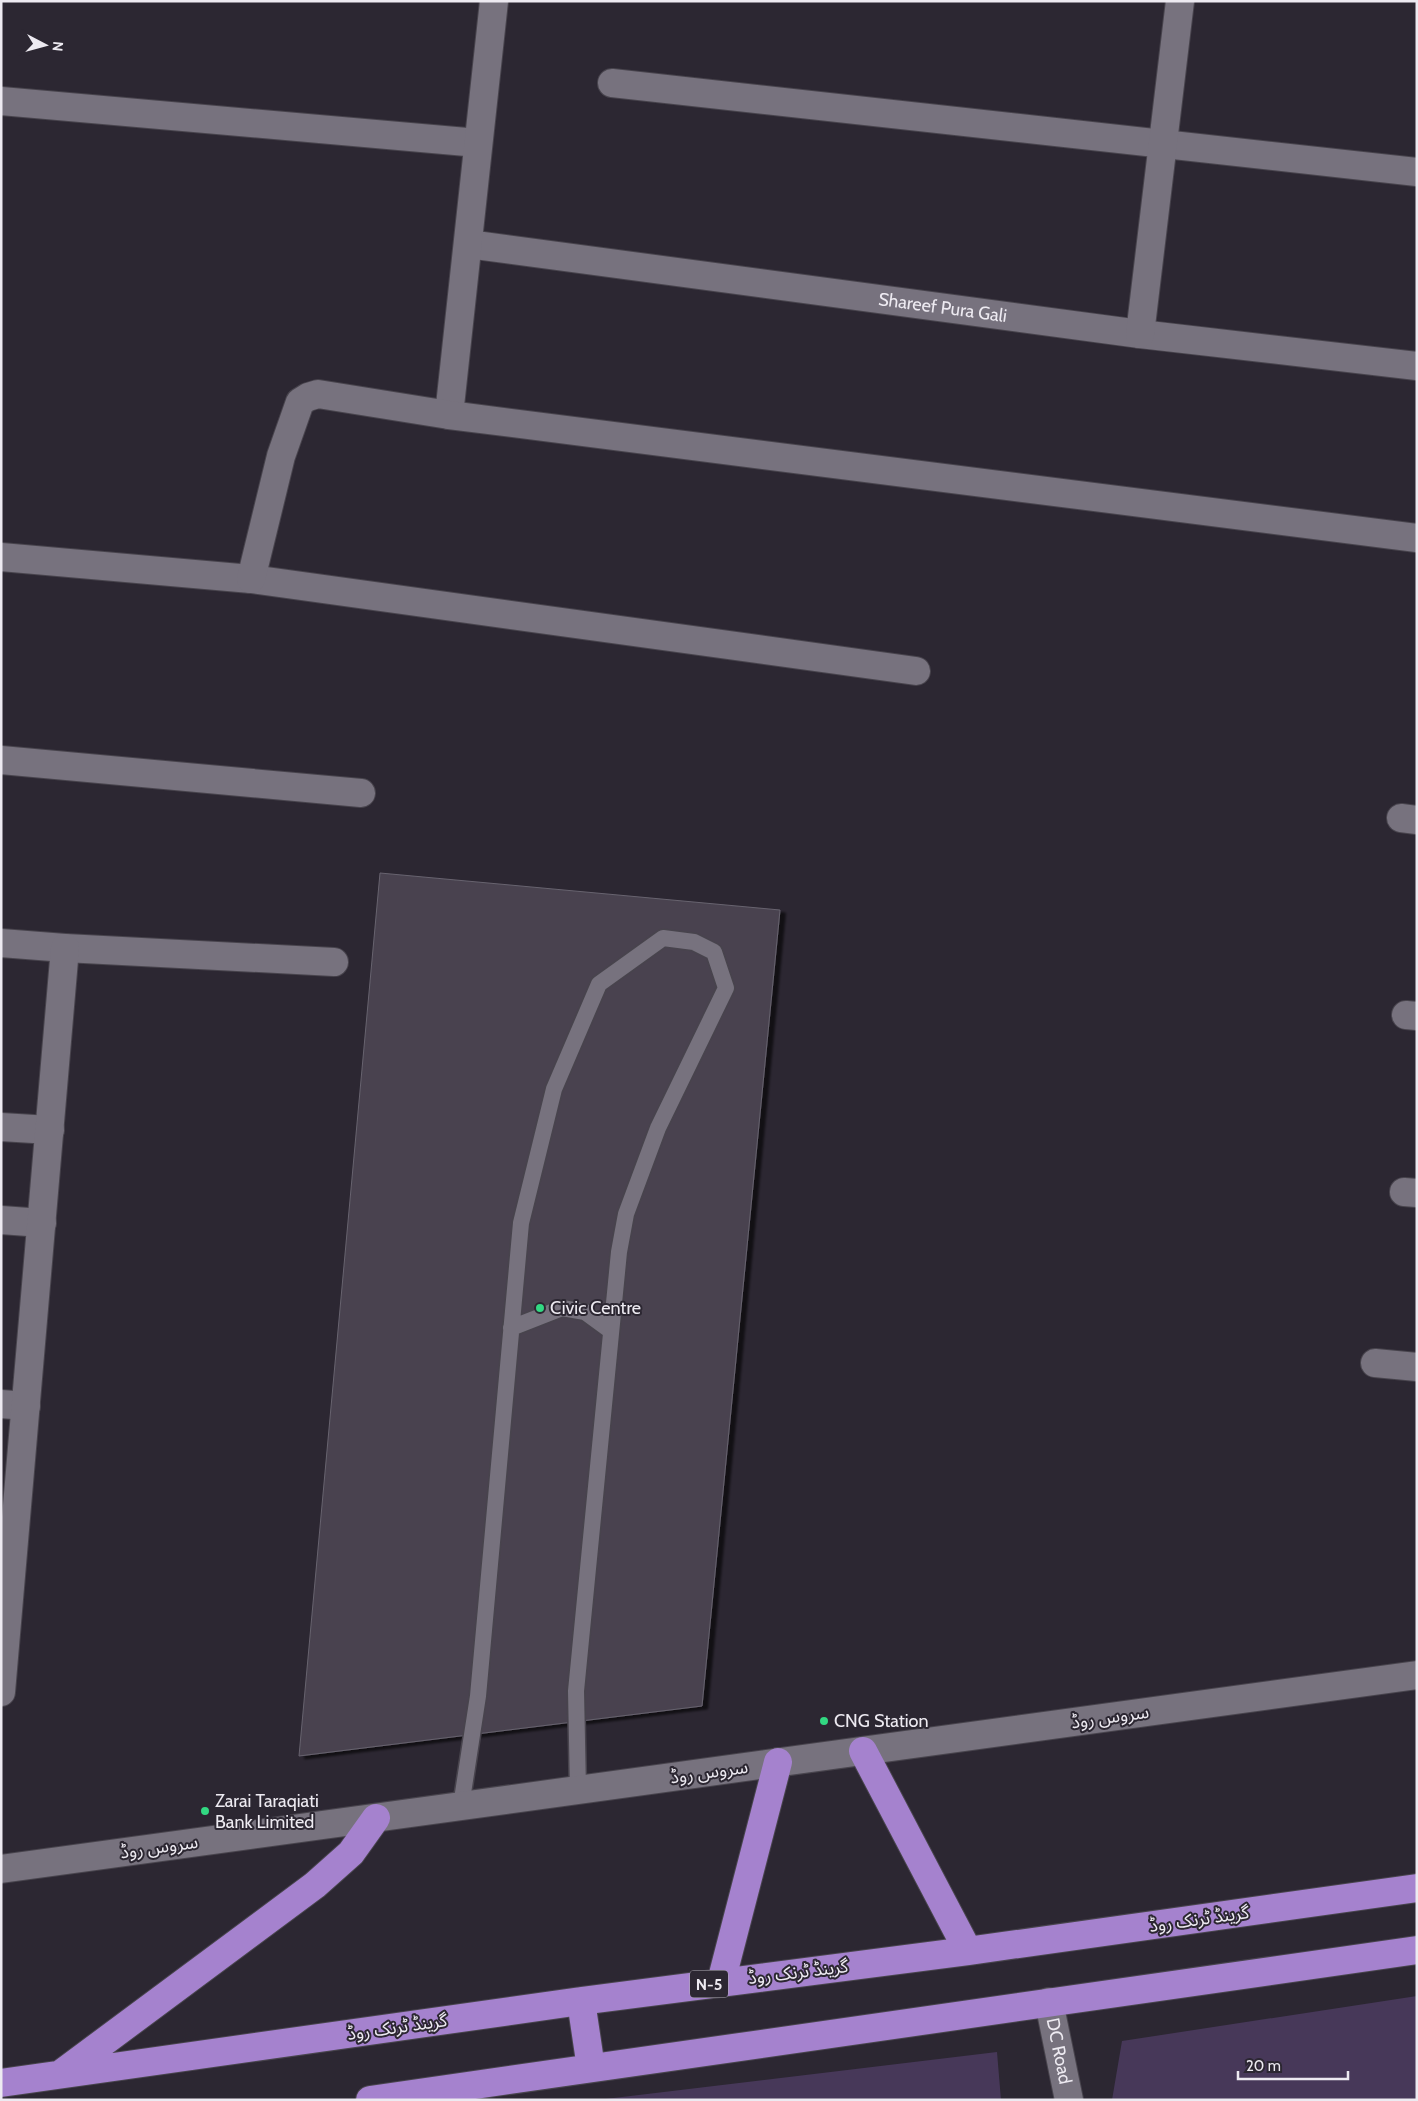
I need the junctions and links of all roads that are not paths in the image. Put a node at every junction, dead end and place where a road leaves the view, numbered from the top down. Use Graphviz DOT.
graph roads {
  1 [pos="494,1"];
  2 [pos="1180,1"];
  3 [pos="612,83"];
  4 [pos="1,101"];
  5 [pos="478,143"];
  6 [pos="1163,144"];
  7 [pos="1417,172"];
  8 [pos="468,244"];
  9 [pos="1140,334"];
  10 [pos="1417,366"];
  11 [pos="449,416"];
  12 [pos="1417,538"];
  13 [pos="1,557"];
  14 [pos="251,579"];
  15 [pos="916,671"];
  16 [pos="1,760"];
  17 [pos="362,793"];
  18 [pos="1,943"];
  19 [pos="65,948"];
  20 [pos="334,962"];
  21 [pos="1,1127"];
  22 [pos="50,1130"];
  23 [pos="1,1220"];
  24 [pos="42,1223"];
  25 [pos="512,1328"];
  26 [pos="612,1331"];
  27 [pos="1374,1363"];
  28 [pos="1417,1367"];
  29 [pos="13,1405"];
  30 [pos="1417,1675"];
  31 [pos="1,1692"];
  32 [pos="863,1751"];
  33 [pos="778,1762"];
  34 [pos="578,1790"];
  35 [pos="461,1806"];
  36 [pos="376,1818"];
  37 [pos="1,1869"];
  38 [pos="1417,1888"];
  39 [pos="1417,1950"];
  40 [pos="968,1951"];
  41 [pos="721,1982"];
  42 [pos="581,2001"];
  43 [pos="1049,2002"];
  44 [pos="591,2068"];
  45 [pos="59,2075"];
  46 [pos="1,2083"];
  47 [pos="370,2100"];
  48 [pos="1069,2100"];
  1 -- 5 [label="street"];
  2 -- 6 [label="street"];
  3 -- 6 [label="street"];
  4 -- 5 [label="street"];
  5 -- 8 [label="street"];
  6 -- 7 [label="street"];
  6 -- 9 [label="street"];
  8 -- 9 [label="street, Shareef Pura Gali"];
  8 -- 11 [label="street"];
  9 -- 10 [label="street, Shareef Pura Gali"];
  11 -- 12 [label="street"];
  11 -- 14 [label="street"];
  13 -- 14 [label="street"];
  14 -- 15 [label="street"];
  16 -- 17 [label="street"];
  18 -- 19 [label="street"];
  19 -- 20 [label="street"];
  19 -- 22 [label="street"];
  21 -- 22 [label="street"];
  22 -- 24 [label="street"];
  23 -- 24 [label="street"];
  24 -- 29 [label="street"];
  25 -- 26 [label="lane"];
  25 -- 26 [label="lane"];
  25 -- 35 [label="lane"];
  26 -- 34 [label="lane"];
  27 -- 28 [label="street"];
  29 -- 31 [label="street"];
  30 -- 32 [label="street, سروس روڈ"];
  32 -- 33 [label="street, سروس روڈ"];
  32 -- 40 [label="highway"];
  33 -- 34 [label="street, سروس روڈ"];
  33 -- 41 [label="highway"];
  34 -- 35 [label="street, سروس روڈ"];
  35 -- 36 [label="street, سروس روڈ"];
  36 -- 37 [label="street, سروس روڈ"];
  36 -- 45 [label="highway"];
  38 -- 40 [label="highway, گرینڈ ٹرنک روڈ / N-5"];
  39 -- 43 [label="highway"];
  40 -- 41 [label="highway, گرینڈ ٹرنک روڈ / N-5"];
  41 -- 42 [label="highway, گرینڈ ٹرنک روڈ / N-5"];
  42 -- 44 [label="highway"];
  42 -- 45 [label="highway, گرینڈ ٹرنک روڈ / N-5"];
  43 -- 44 [label="highway"];
  43 -- 48 [label="street, DC Road"];
  44 -- 47 [label="highway"];
  45 -- 46 [label="highway, گرینڈ ٹرنک روڈ / N-5"];
}
